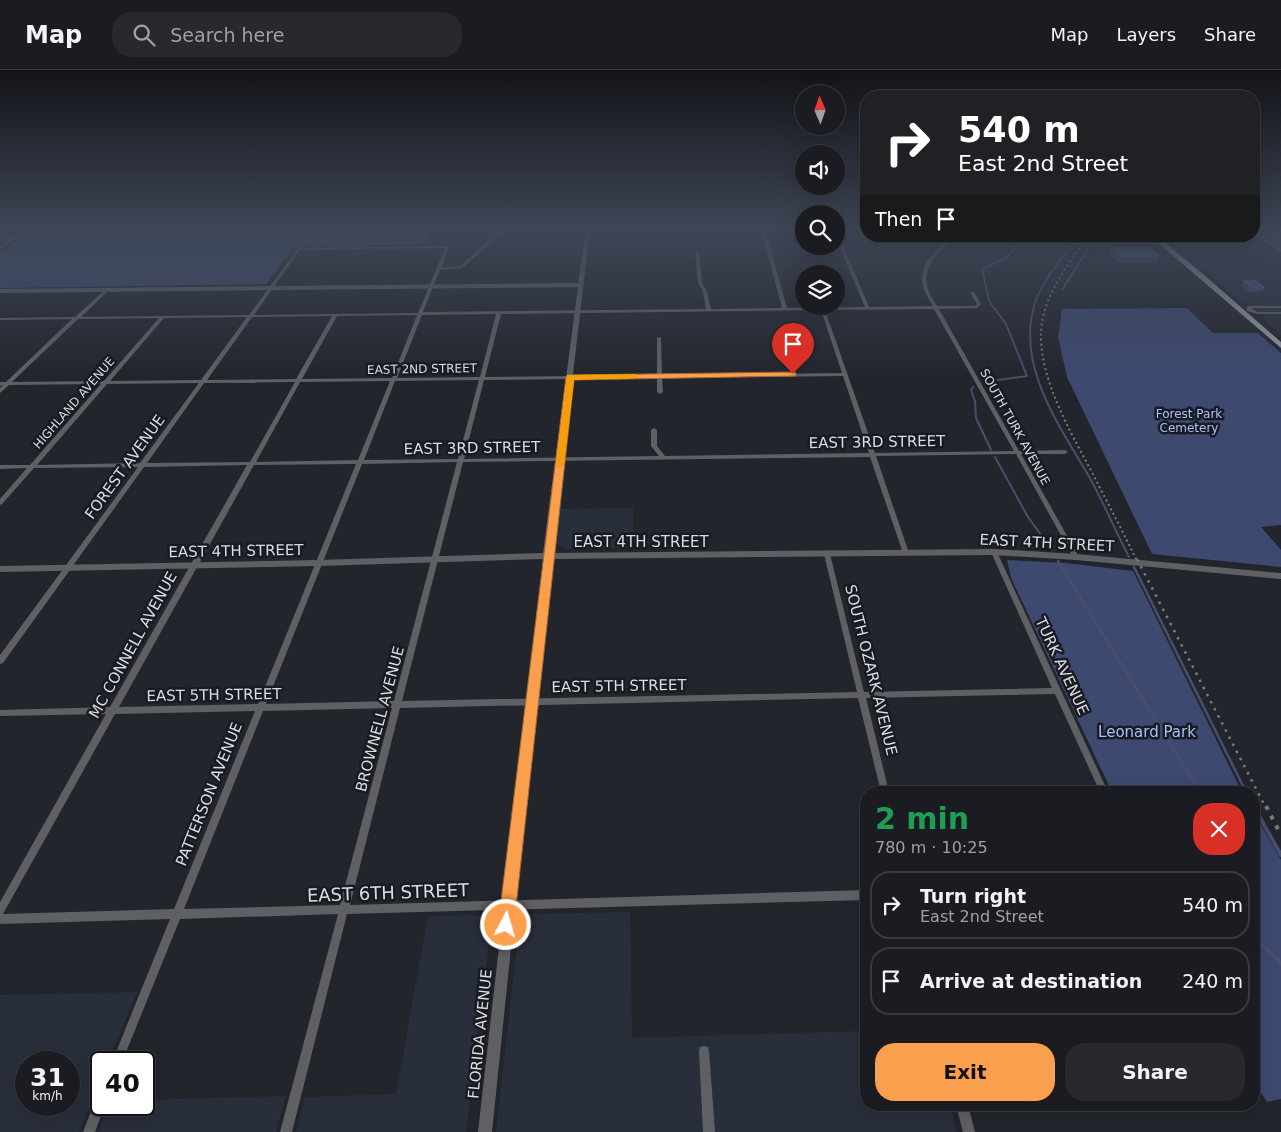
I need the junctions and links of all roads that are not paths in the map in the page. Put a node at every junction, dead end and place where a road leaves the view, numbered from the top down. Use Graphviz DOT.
graph roads {
  1 [pos="277,279"];
  2 [pos="434,279"];
  3 [pos="582,279"];
  4 [pos="700,279"];
  5 [pos="776,279"];
  6 [pos="855,279"];
  7 [pos="925,279"];
  8 [pos="1203,279"];
  9 [pos="1212,279"];
  10 [pos="581,285"];
  11 [pos="431,286"];
  12 [pos="270,288"];
  13 [pos="106,290"];
  14 [pos="0,291"];
  15 [pos="972,293"];
  16 [pos="1281,307"];
  17 [pos="936,308"];
  18 [pos="868,309"];
  19 [pos="785,310"];
  20 [pos="795,310"];
  21 [pos="845,310"];
  22 [pos="1249,310"];
  23 [pos="708,311"];
  24 [pos="578,312"];
  25 [pos="1281,313"];
  26 [pos="420,314"];
  27 [pos="499,314"];
  28 [pos="825,315"];
  29 [pos="249,316"];
  30 [pos="335,316"];
  31 [pos="163,317"];
  32 [pos="76,318"];
  33 [pos="0,319"];
  34 [pos="659,338"];
  35 [pos="1281,338"];
  36 [pos="1281,346"];
  37 [pos="845,374"];
  38 [pos="660,376"];
  39 [pos="570,377"];
  40 [pos="482,378"];
  41 [pos="394,379"];
  42 [pos="203,380"];
  43 [pos="298,380"];
  44 [pos="106,382"];
  45 [pos="8,383"];
  46 [pos="0,384"];
  47 [pos="0,391"];
  48 [pos="660,392"];
  49 [pos="654,430"];
  50 [pos="1065,452"];
  51 [pos="1018,453"];
  52 [pos="872,454"];
  53 [pos="663,458"];
  54 [pos="560,459"];
  55 [pos="462,460"];
  56 [pos="361,462"];
  57 [pos="252,464"];
  58 [pos="142,465"];
  59 [pos="0,467"];
  60 [pos="32,467"];
  61 [pos="0,503"];
  62 [pos="994,552"];
  63 [pos="906,553"];
  64 [pos="827,554"];
  65 [pos="548,556"];
  66 [pos="1076,557"];
  67 [pos="435,560"];
  68 [pos="318,563"];
  69 [pos="193,566"];
  70 [pos="67,568"];
  71 [pos="0,569"];
  72 [pos="1281,576"];
  73 [pos="0,661"];
  74 [pos="1058,691"];
  75 [pos="861,694"];
  76 [pos="532,702"];
  77 [pos="399,705"];
  78 [pos="260,708"];
  79 [pos="112,710"];
  80 [pos="0,713"];
  81 [pos="884,786"];
  82 [pos="1101,786"];
  83 [pos="860,895"];
  84 [pos="508,906"];
  85 [pos="344,910"];
  86 [pos="0,911"];
  87 [pos="176,914"];
  88 [pos="0,920"];
  89 [pos="120,1051"];
  90 [pos="704,1051"];
  91 [pos="964,1111"];
  92 [pos="94,1116"];
  93 [pos="88,1132"];
  94 [pos="286,1132"];
  95 [pos="485,1132"];
  96 [pos="709,1132"];
  97 [pos="969,1132"];
  1 -- 12 [label="street, FOREST AVENUE"];
  2 -- 11 [label="street, PATTERSON AVENUE"];
  3 -- 10 [label="street, FLORIDA AVENUE"];
  4 -- 23 [label="street"];
  5 -- 19 [label="street"];
  6 -- 18 [label="street"];
  7 -- 17 [label="street, SOUTH TURK AVENUE"];
  8 -- 36 [label="main road"];
  9 -- 22 [label="main road"];
  10 -- 11 [label="street"];
  10 -- 24 [label="street, FLORIDA AVENUE"];
  11 -- 12 [label="street"];
  11 -- 26 [label="street, PATTERSON AVENUE"];
  12 -- 13 [label="street"];
  12 -- 29 [label="street, FOREST AVENUE"];
  13 -- 14 [label="street"];
  13 -- 32 [label="street"];
  15 -- 17 [label="street"];
  16 -- 22 [label="street"];
  17 -- 18 [label="street"];
  17 -- 51 [label="street, SOUTH TURK AVENUE"];
  18 -- 21 [label="street"];
  19 -- 20 [label="street"];
  19 -- 23 [label="street"];
  22 -- 25 [label="street"];
  22 -- 35 [label="main road"];
  23 -- 24 [label="street"];
  24 -- 27 [label="street"];
  24 -- 39 [label="street, FLORIDA AVENUE"];
  26 -- 27 [label="street"];
  26 -- 30 [label="street"];
  26 -- 41 [label="street, PATTERSON AVENUE"];
  27 -- 40 [label="street, BROWNELL AVENUE"];
  28 -- 37 [label="street"];
  29 -- 30 [label="street"];
  29 -- 31 [label="street"];
  29 -- 42 [label="street, FOREST AVENUE"];
  30 -- 43 [label="street, MC CONNELL AVENUE"];
  31 -- 32 [label="street"];
  31 -- 44 [label="street, HIGHLAND AVENUE"];
  32 -- 33 [label="street"];
  32 -- 45 [label="street"];
  34 -- 38 [label="street"];
  37 -- 38 [label="street, EAST 2ND STREET"];
  37 -- 52 [label="street"];
  38 -- 39 [label="street, EAST 2ND STREET"];
  38 -- 48 [label="street"];
  39 -- 40 [label="street, EAST 2ND STREET"];
  39 -- 54 [label="street, FLORIDA AVENUE"];
  40 -- 41 [label="street, EAST 2ND STREET"];
  40 -- 55 [label="street, BROWNELL AVENUE"];
  41 -- 43 [label="street, EAST 2ND STREET"];
  41 -- 56 [label="street, PATTERSON AVENUE"];
  42 -- 43 [label="street, EAST 2ND STREET"];
  42 -- 44 [label="street, EAST 2ND STREET"];
  42 -- 58 [label="street, FOREST AVENUE"];
  43 -- 57 [label="street, MC CONNELL AVENUE"];
  44 -- 45 [label="street, EAST 2ND STREET"];
  44 -- 60 [label="street, HIGHLAND AVENUE"];
  45 -- 46 [label="street, EAST 2ND STREET"];
  45 -- 47 [label="street"];
  49 -- 53 [label="street"];
  50 -- 51 [label="street, EAST 3RD STREET"];
  51 -- 52 [label="street, EAST 3RD STREET"];
  51 -- 66 [label="street, SOUTH TURK AVENUE"];
  52 -- 53 [label="street, EAST 3RD STREET"];
  52 -- 63 [label="street"];
  53 -- 54 [label="street, EAST 3RD STREET"];
  54 -- 55 [label="street, EAST 3RD STREET"];
  54 -- 65 [label="street, FLORIDA AVENUE"];
  55 -- 56 [label="street, EAST 3RD STREET"];
  55 -- 67 [label="street, BROWNELL AVENUE"];
  56 -- 57 [label="street, EAST 3RD STREET"];
  56 -- 68 [label="street, PATTERSON AVENUE"];
  57 -- 58 [label="street, EAST 3RD STREET"];
  57 -- 69 [label="street, MC CONNELL AVENUE"];
  58 -- 60 [label="street, EAST 3RD STREET"];
  58 -- 70 [label="street, FOREST AVENUE"];
  59 -- 60 [label="street, EAST 3RD STREET"];
  60 -- 61 [label="street, HIGHLAND AVENUE"];
  62 -- 63 [label="street, EAST 4TH STREET"];
  62 -- 66 [label="street, EAST 4TH STREET"];
  62 -- 74 [label="street, TURK AVENUE"];
  63 -- 64 [label="street, EAST 4TH STREET"];
  64 -- 65 [label="street, EAST 4TH STREET"];
  64 -- 75 [label="street, SOUTH OZARK AVENUE"];
  65 -- 67 [label="street, EAST 4TH STREET"];
  65 -- 76 [label="street, FLORIDA AVENUE"];
  66 -- 72 [label="street, EAST 4TH STREET"];
  67 -- 68 [label="street, EAST 4TH STREET"];
  67 -- 77 [label="street, BROWNELL AVENUE"];
  68 -- 69 [label="street, EAST 4TH STREET"];
  68 -- 78 [label="street, PATTERSON AVENUE"];
  69 -- 70 [label="street, EAST 4TH STREET"];
  69 -- 79 [label="street, MC CONNELL AVENUE"];
  70 -- 71 [label="street, EAST 4TH STREET"];
  70 -- 73 [label="street, FOREST AVENUE"];
  74 -- 75 [label="street, EAST 5TH STREET"];
  74 -- 82 [label="street, TURK AVENUE"];
  75 -- 76 [label="street, EAST 5TH STREET"];
  75 -- 81 [label="street, SOUTH OZARK AVENUE"];
  76 -- 77 [label="street, EAST 5TH STREET"];
  76 -- 84 [label="street, FLORIDA AVENUE"];
  77 -- 78 [label="street, EAST 5TH STREET"];
  77 -- 85 [label="street, BROWNELL AVENUE"];
  78 -- 79 [label="street, EAST 5TH STREET"];
  78 -- 87 [label="street, PATTERSON AVENUE"];
  79 -- 80 [label="street, EAST 5TH STREET"];
  79 -- 86 [label="street, MC CONNELL AVENUE"];
  83 -- 84 [label="street, EAST 6TH STREET"];
  84 -- 85 [label="street, EAST 6TH STREET"];
  84 -- 95 [label="street, FLORIDA AVENUE"];
  85 -- 87 [label="street, EAST 6TH STREET"];
  85 -- 94 [label="street, BROWNELL AVENUE"];
  87 -- 88 [label="street, EAST 6TH STREET"];
  87 -- 89 [label="street, PATTERSON AVENUE"];
  90 -- 96 [label="street"];
  91 -- 97 [label="street"];
  92 -- 93 [label="street"];
}
